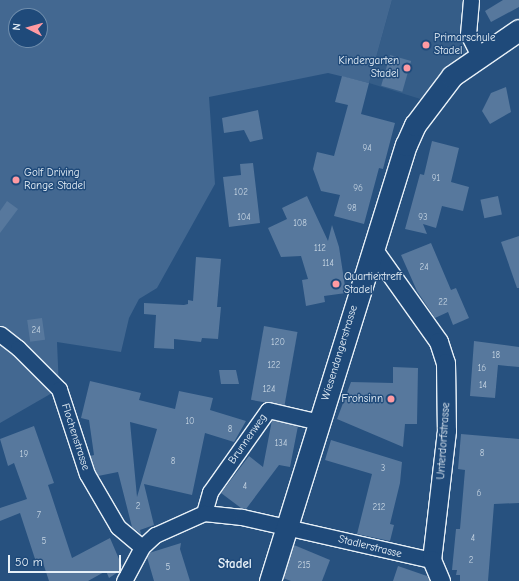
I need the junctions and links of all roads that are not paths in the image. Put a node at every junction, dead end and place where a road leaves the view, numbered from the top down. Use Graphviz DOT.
graph roads {
  1 [pos="471,0"];
  2 [pos="519,30"];
  3 [pos="479,56"];
  4 [pos="373,249"];
  5 [pos="0,334"];
  6 [pos="319,422"];
  7 [pos="204,513"];
  8 [pos="285,527"];
  9 [pos="142,547"];
  10 [pos="432,560"];
  11 [pos="124,581"];
  12 [pos="270,581"];
  13 [pos="441,581"];
  1 -- 3 [label="street"];
  2 -- 3 [label="main road, Wiesendangerstrasse"];
  3 -- 4 [label="main road, Wiesendangerstrasse"];
  4 -- 6 [label="main road, Wiesendangerstrasse"];
  4 -- 10 [label="street, Unterdorfstrasse"];
  5 -- 9 [label="street, Flochenstrasse"];
  6 -- 7 [label="street, Brunnenweg"];
  6 -- 8 [label="main road, Wiesendangerstrasse"];
  7 -- 8 [label="street, Stadlerstrasse"];
  7 -- 9 [label="street"];
  8 -- 10 [label="street, Stadlerstrasse"];
  8 -- 12 [label="main road, Wiesendangerstrasse"];
  9 -- 11 [label="street"];
  10 -- 13 [label="street"];
}
